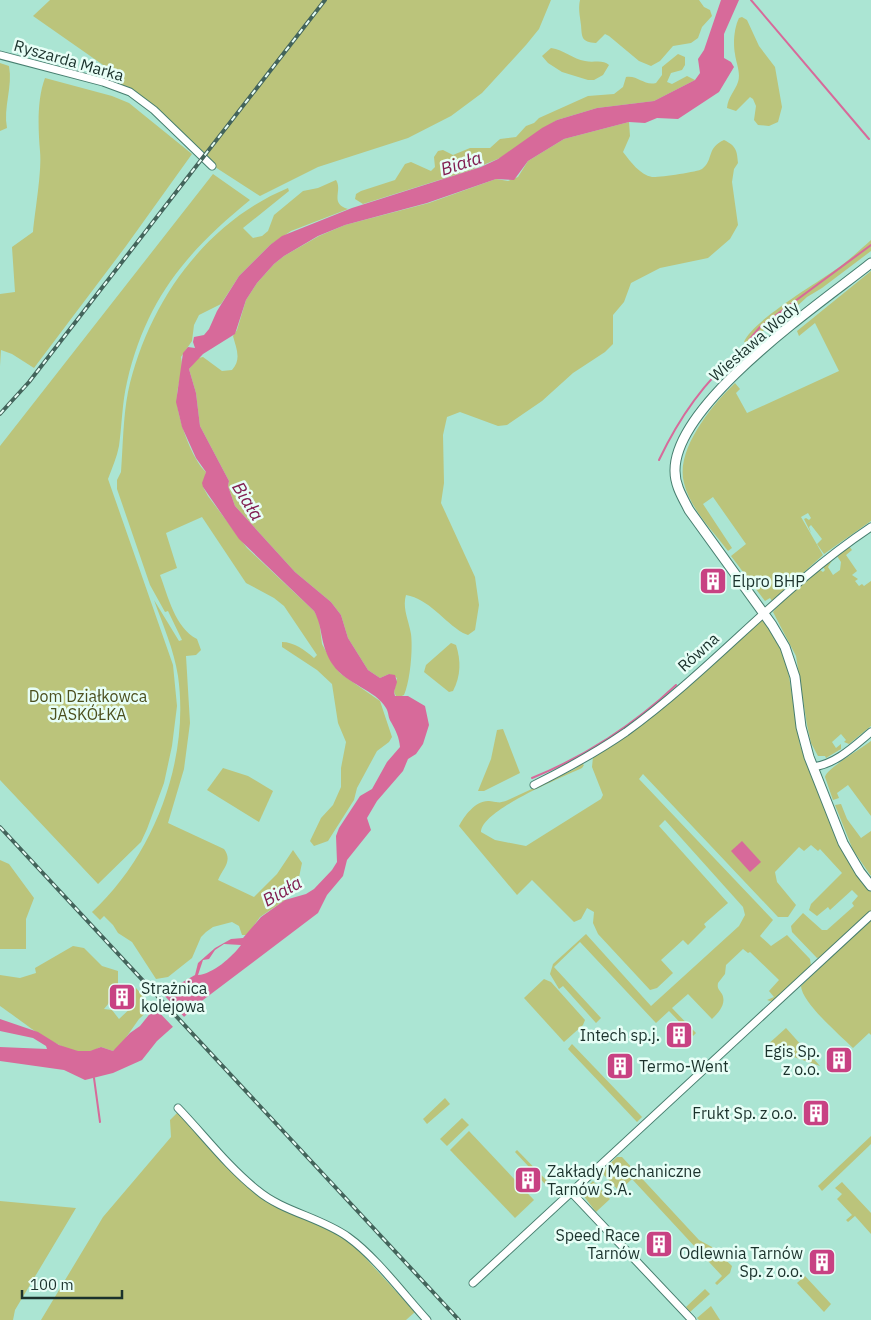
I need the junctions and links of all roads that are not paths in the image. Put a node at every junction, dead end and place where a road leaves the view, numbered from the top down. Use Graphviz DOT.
graph roads {
  1 [pos="0,55"];
  2 [pos="212,166"];
  3 [pos="871,263"];
  4 [pos="871,527"];
  5 [pos="763,612"];
  6 [pos="871,732"];
  7 [pos="813,767"];
  8 [pos="534,784"];
  9 [pos="871,886"];
  10 [pos="871,915"];
  11 [pos="178,1108"];
  12 [pos="571,1192"];
  13 [pos="473,1283"];
  14 [pos="427,1320"];
  15 [pos="692,1320"];
  1 -- 2 [label="street, Ryszarda Marka"];
  3 -- 5 [label="street, Wiesława Wody"];
  4 -- 5 [label="street, Równa"];
  5 -- 7 [label="street, Wiesława Wody"];
  5 -- 8 [label="street, Równa"];
  6 -- 7 [label="street"];
  7 -- 9 [label="street, Wiesława Wody"];
  10 -- 12 [label="street"];
  11 -- 14 [label="street"];
  12 -- 13 [label="street"];
  12 -- 15 [label="street"];
}
